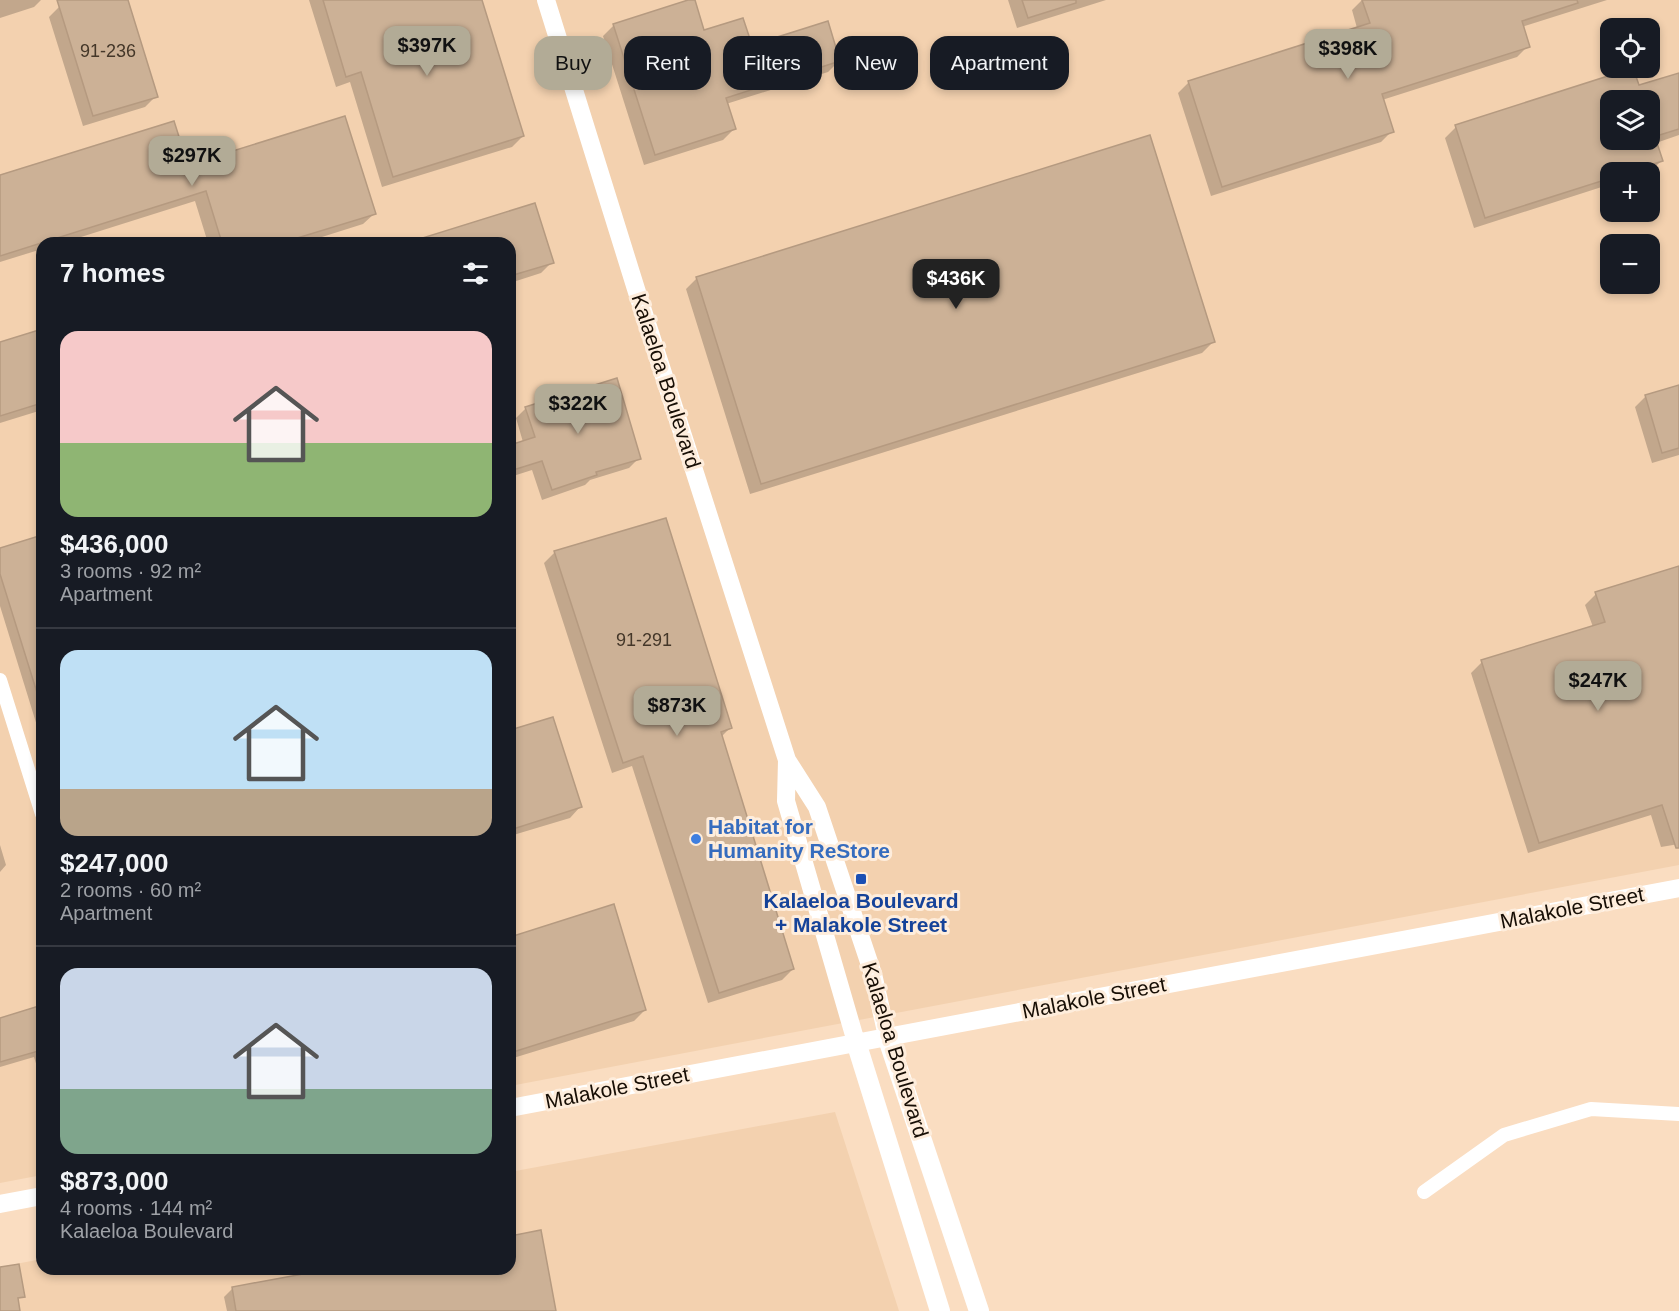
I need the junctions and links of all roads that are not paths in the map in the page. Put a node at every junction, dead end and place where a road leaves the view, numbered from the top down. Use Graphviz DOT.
graph roads {
  1 [pos="546,0"];
  2 [pos="0,680"];
  3 [pos="787,760"];
  4 [pos="36,795"];
  5 [pos="1679,888"];
  6 [pos="886,1036"];
  7 [pos="856,1042"];
  8 [pos="516,1107"];
  9 [pos="1679,1114"];
  10 [pos="1424,1192"];
  11 [pos="36,1197"];
  12 [pos="0,1204"];
  13 [pos="940,1311"];
  14 [pos="979,1311"];
  1 -- 3 [label="street, Kalaeloa Boulevard"];
  2 -- 4 [label="street"];
  3 -- 6 [label="street, Kalaeloa Boulevard"];
  3 -- 7 [label="street, Kalaeloa Boulevard"];
  5 -- 6 [label="street, Malakole Street"];
  6 -- 7 [label="street, Malakole Street"];
  6 -- 14 [label="main road, Kalaeloa Boulevard"];
  7 -- 8 [label="street, Malakole Street"];
  7 -- 13 [label="main road, Kalaeloa Boulevard"];
  9 -- 10 [label="street"];
  11 -- 12 [label="street"];
}
